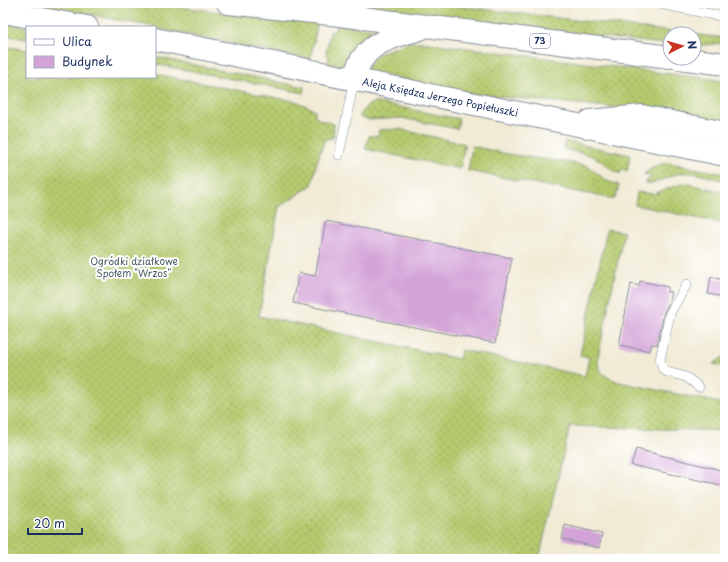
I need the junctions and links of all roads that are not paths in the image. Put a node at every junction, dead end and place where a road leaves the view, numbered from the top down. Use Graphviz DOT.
graph roads {
  1 [pos="228,3"];
  2 [pos="655,3"];
  3 [pos="3,12"];
  4 [pos="725,17"];
  5 [pos="81,26"];
  6 [pos="427,27"];
  7 [pos="156,39"];
  8 [pos="662,56"];
  9 [pos="702,61"];
  10 [pos="725,64"];
  11 [pos="354,80"];
  12 [pos="567,123"];
  13 [pos="725,133"];
  14 [pos="339,155"];
  15 [pos="725,155"];
  16 [pos="687,284"];
  17 [pos="700,387"];
  1 -- 6 [label="main road, 73"];
  2 -- 4 [label="lane"];
  3 -- 5 [label="main road"];
  6 -- 8 [label="main road, 73"];
  6 -- 11 [label="main road"];
  7 -- 11 [label="main road, Aleja Księdza Jerzego Popiełuszki"];
  9 -- 10 [label="main road"];
  11 -- 12 [label="main road, Aleja Księdza Jerzego Popiełuszki"];
  11 -- 14 [label="lane"];
  12 -- 13 [label="main road"];
  12 -- 15 [label="main road, Aleja Księdza Jerzego Popiełuszki"];
  16 -- 17 [label="lane"];
}
